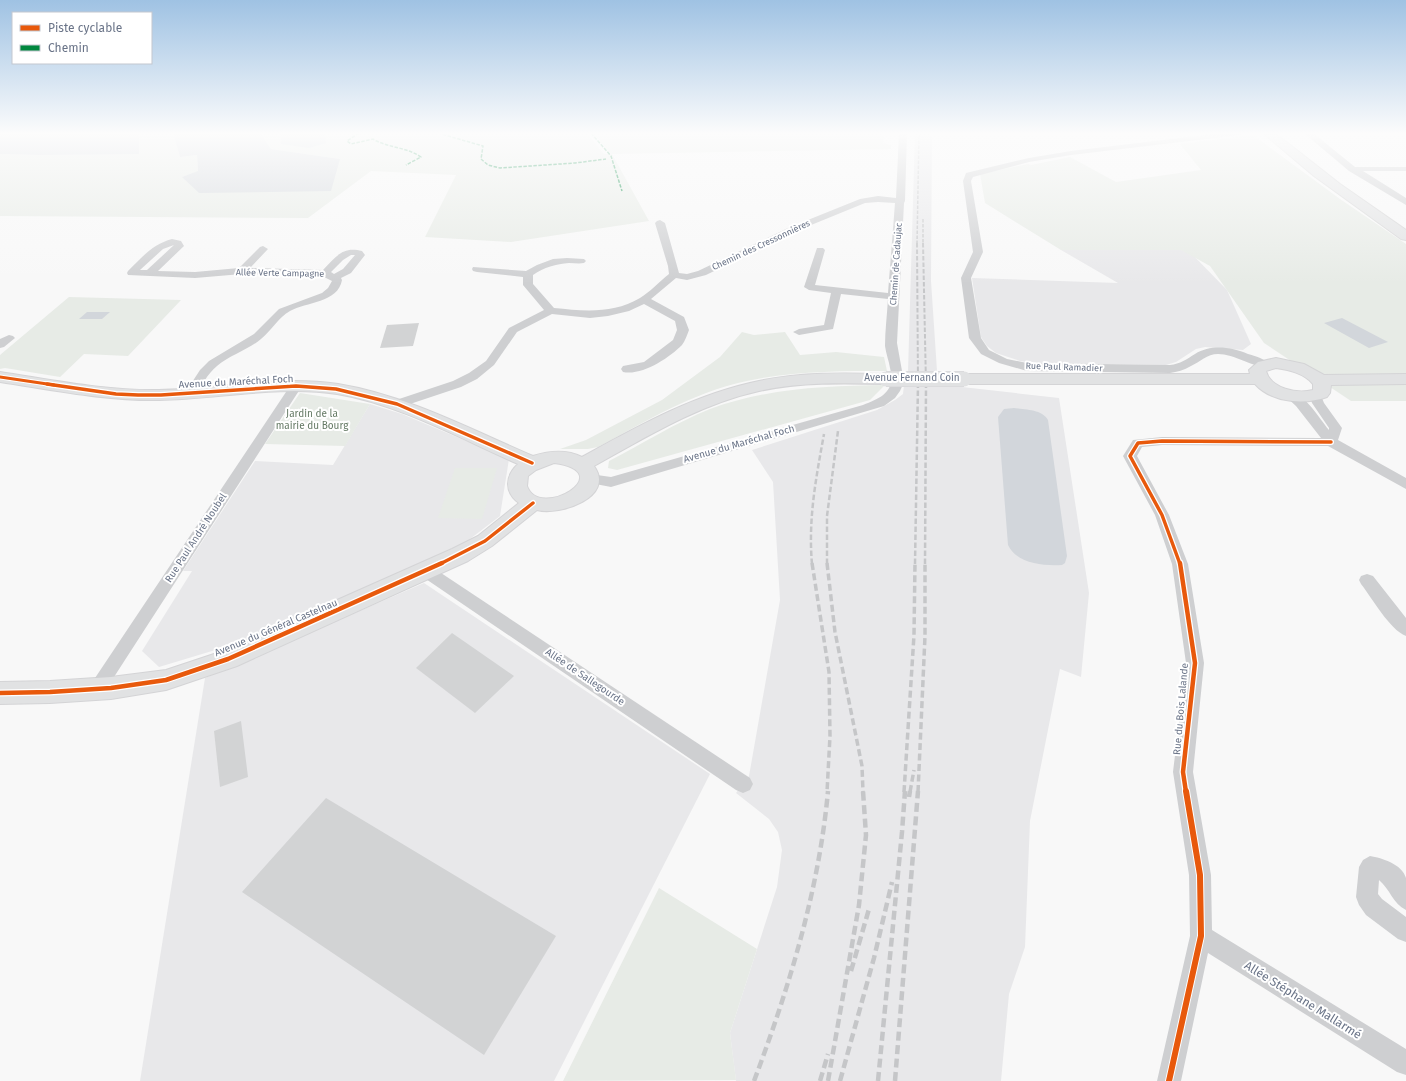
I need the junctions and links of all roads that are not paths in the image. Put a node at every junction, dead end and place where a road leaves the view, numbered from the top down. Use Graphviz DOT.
graph roads {
  1 [pos="902,183"];
  2 [pos="967,183"];
  3 [pos="1331,183"];
  4 [pos="1347,183"];
  5 [pos="1376,183"];
  6 [pos="901,201"];
  7 [pos="1406,202"];
  8 [pos="660,223"];
  9 [pos="1406,223"];
  10 [pos="1406,236"];
  11 [pos="263,248"];
  12 [pos="820,250"];
  13 [pos="582,260"];
  14 [pos="477,269"];
  15 [pos="242,271"];
  16 [pos="149,274"];
  17 [pos="528,274"];
  18 [pos="674,275"];
  19 [pos="837,290"];
  20 [pos="894,297"];
  21 [pos="644,300"];
  22 [pos="551,311"];
  23 [pos="799,332"];
  24 [pos="627,369"];
  25 [pos="1262,372"];
  26 [pos="0,377"];
  27 [pos="1406,379"];
  28 [pos="296,386"];
  29 [pos="1318,388"];
  30 [pos="191,393"];
  31 [pos="1290,395"];
  32 [pos="886,399"];
  33 [pos="397,404"];
  34 [pos="1330,442"];
  35 [pos="532,463"];
  36 [pos="586,472"];
  37 [pos="1406,484"];
  38 [pos="533,503"];
  39 [pos="426,571"];
  40 [pos="1367,580"];
  41 [pos="1406,629"];
  42 [pos="97,689"];
  43 [pos="0,693"];
  44 [pos="743,784"];
  45 [pos="1406,899"];
  46 [pos="1406,931"];
  47 [pos="1201,936"];
  48 [pos="1406,1063"];
  49 [pos="1169,1081"];
  1 -- 6 [label="street, Chemin de Cadaujac"];
  2 -- 25 [label="street, Rue Paul Ramadier"];
  3 -- 10 [label="highway"];
  4 -- 9 [label="highway"];
  5 -- 7 [label="street"];
  6 -- 18 [label="street, Chemin des Cressonnières"];
  6 -- 20 [label="street, Chemin de Cadaujac"];
  8 -- 18 [label="street"];
  11 -- 15 [label="street"];
  12 -- 19 [label="street"];
  13 -- 17 [label="street"];
  14 -- 17 [label="street"];
  15 -- 16 [label="street, Allée Verte Campagne"];
  15 -- 30 [label="street, Allée Verte Campagne"];
  17 -- 22 [label="street"];
  18 -- 21 [label="street"];
  19 -- 20 [label="street"];
  19 -- 23 [label="street"];
  20 -- 32 [label="street, Chemin de Cadaujac"];
  21 -- 22 [label="street"];
  21 -- 24 [label="street"];
  22 -- 33 [label="street"];
  25 -- 29 [label="main road, Avenue Fernand Coin"];
  25 -- 31 [label="main road"];
  25 -- 36 [label="main road, Avenue Fernand Coin, bridge"];
  26 -- 30 [label="main road, Avenue du Maréchal Foch"];
  27 -- 29 [label="main road"];
  28 -- 30 [label="main road, Avenue du Maréchal Foch"];
  28 -- 33 [label="main road, Avenue du Maréchal Foch"];
  28 -- 42 [label="street, Rue Paul André Noubel"];
  29 -- 31 [label="main road"];
  29 -- 34 [label="street"];
  31 -- 34 [label="street"];
  32 -- 36 [label="street, Avenue du Maréchal Foch"];
  33 -- 35 [label="main road, Avenue du Maréchal Foch"];
  34 -- 37 [label="street"];
  34 -- 47 [label="street, Rue du Bois Lalande"];
  35 -- 36 [label="main road"];
  35 -- 38 [label="main road"];
  36 -- 38 [label="main road"];
  38 -- 39 [label="main road, Avenue du Général Castelnau"];
  39 -- 42 [label="main road, Avenue du Général Castelnau"];
  39 -- 44 [label="street, Allée de Sallegourde"];
  40 -- 41 [label="street"];
  42 -- 43 [label="main road, Avenue du Général Castelnau"];
  45 -- 46 [label="street"];
  47 -- 48 [label="street, Allée Stéphane Mallarmé"];
  47 -- 49 [label="street, Rue du Bois Lalande"];
}
